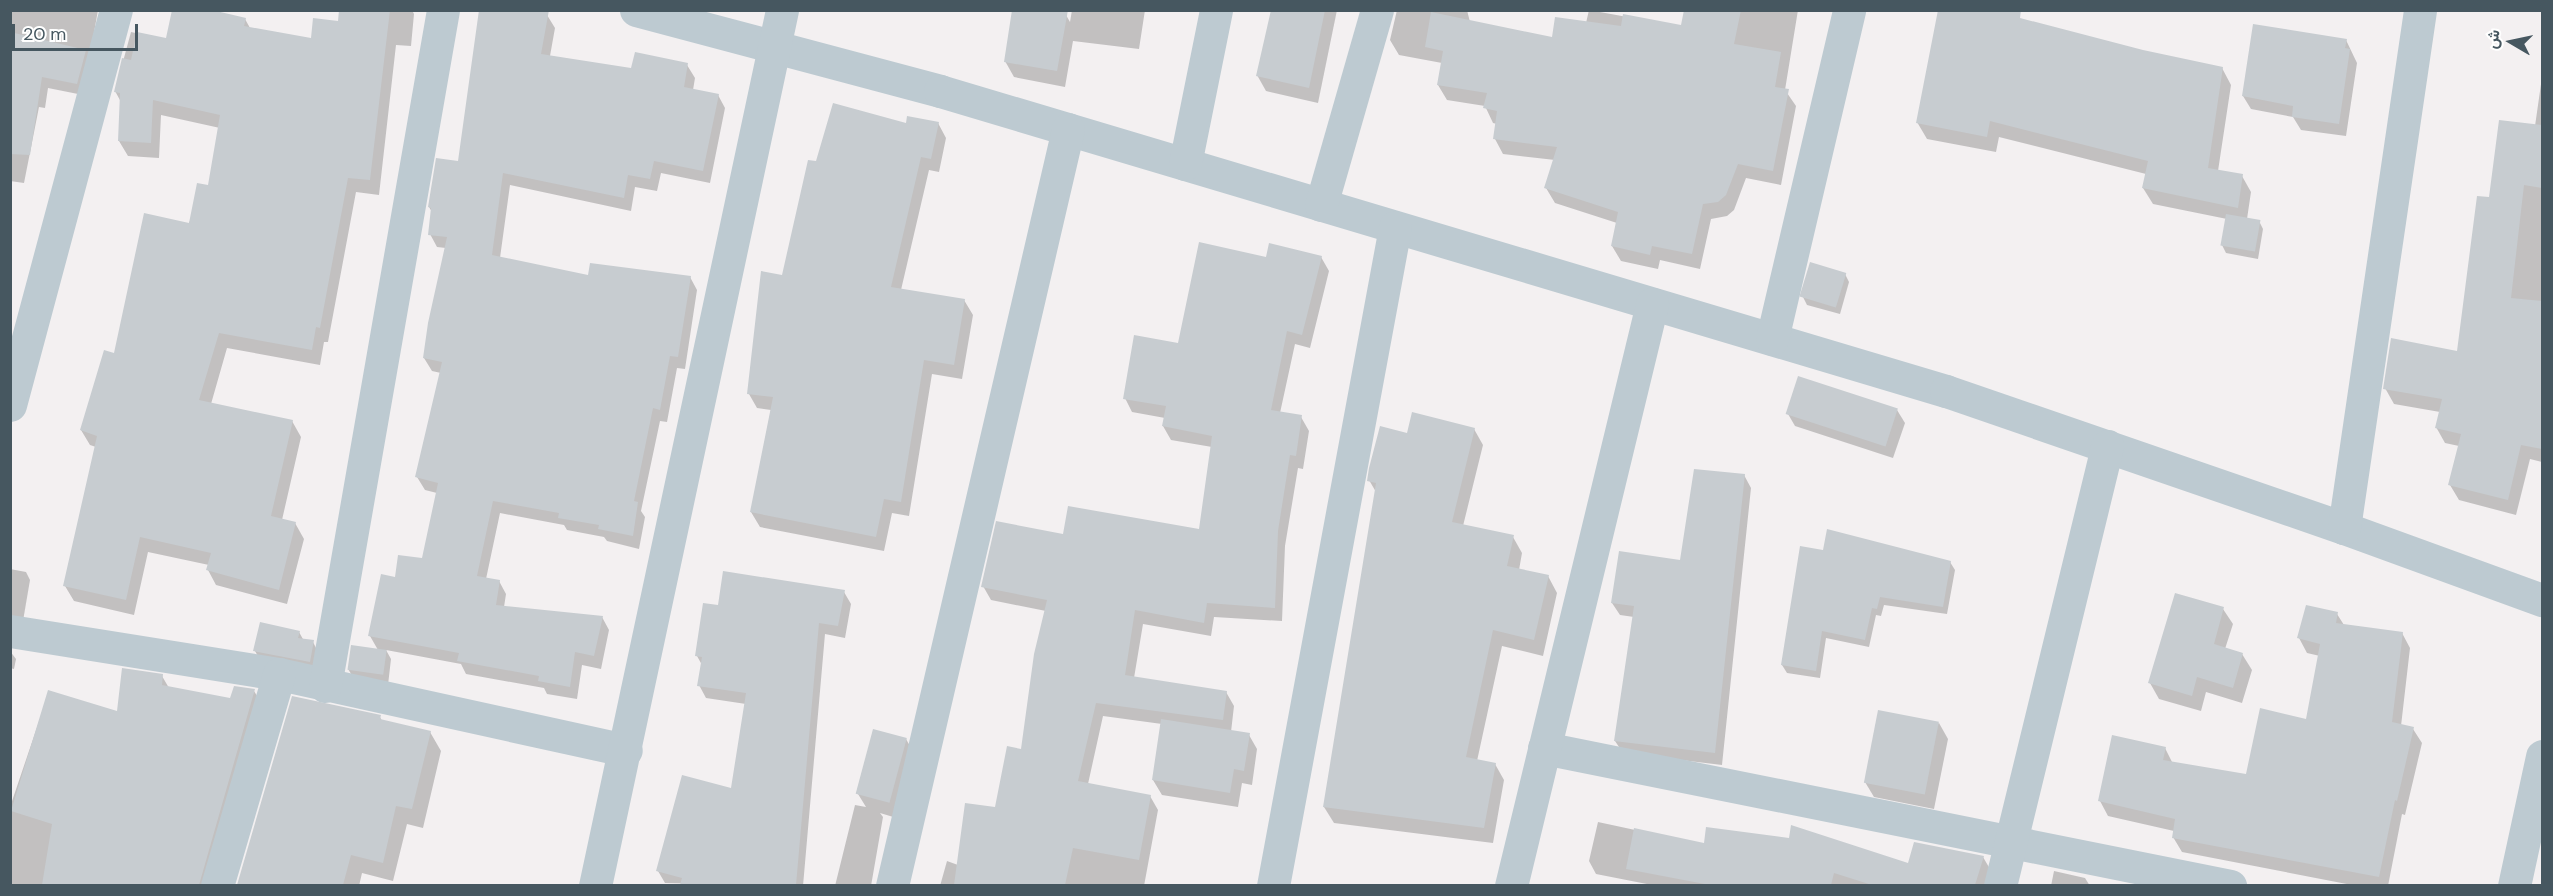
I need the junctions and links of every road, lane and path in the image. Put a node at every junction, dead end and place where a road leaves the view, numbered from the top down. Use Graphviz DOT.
graph roads {
  1 [pos="116,10"];
  2 [pos="443,10"];
  3 [pos="636,10"];
  4 [pos="782,10"];
  5 [pos="1215,10"];
  6 [pos="1377,10"];
  7 [pos="1849,10"];
  8 [pos="2420,10"];
  9 [pos="773,46"];
  10 [pos="1068,129"];
  11 [pos="1185,164"];
  12 [pos="1321,205"];
  13 [pos="1395,226"];
  14 [pos="1652,304"];
  15 [pos="1772,339"];
  16 [pos="10,405"];
  17 [pos="2107,446"];
  18 [pos="2344,528"];
  19 [pos="2542,600"];
  20 [pos="10,632"];
  21 [pos="279,674"];
  22 [pos="325,686"];
  23 [pos="1544,748"];
  24 [pos="626,750"];
  25 [pos="2542,756"];
  26 [pos="2010,844"];
  27 [pos="217,885"];
  28 [pos="594,885"];
  29 [pos="892,885"];
  30 [pos="1273,885"];
  31 [pos="1511,885"];
  32 [pos="2000,885"];
  33 [pos="2230,885"];
  34 [pos="2514,885"];
  1 -- 16 [label="street"];
  2 -- 22 [label="street"];
  3 -- 9 [label="street"];
  4 -- 9 [label="street"];
  5 -- 11 [label="street"];
  6 -- 12 [label="street"];
  7 -- 15 [label="street"];
  8 -- 18 [label="street"];
  9 -- 10 [label="street"];
  9 -- 24 [label="street"];
  10 -- 11 [label="street"];
  10 -- 29 [label="street"];
  11 -- 12 [label="street"];
  12 -- 13 [label="street"];
  13 -- 14 [label="street"];
  13 -- 30 [label="street"];
  14 -- 15 [label="street"];
  14 -- 23 [label="street"];
  15 -- 17 [label="street"];
  17 -- 18 [label="street"];
  17 -- 26 [label="street"];
  18 -- 19 [label="street"];
  20 -- 21 [label="street"];
  21 -- 22 [label="street"];
  21 -- 27 [label="street"];
  22 -- 24 [label="street"];
  23 -- 26 [label="street"];
  23 -- 31 [label="street"];
  24 -- 28 [label="street"];
  25 -- 34 [label="street"];
  26 -- 32 [label="street"];
  26 -- 33 [label="street"];
}
